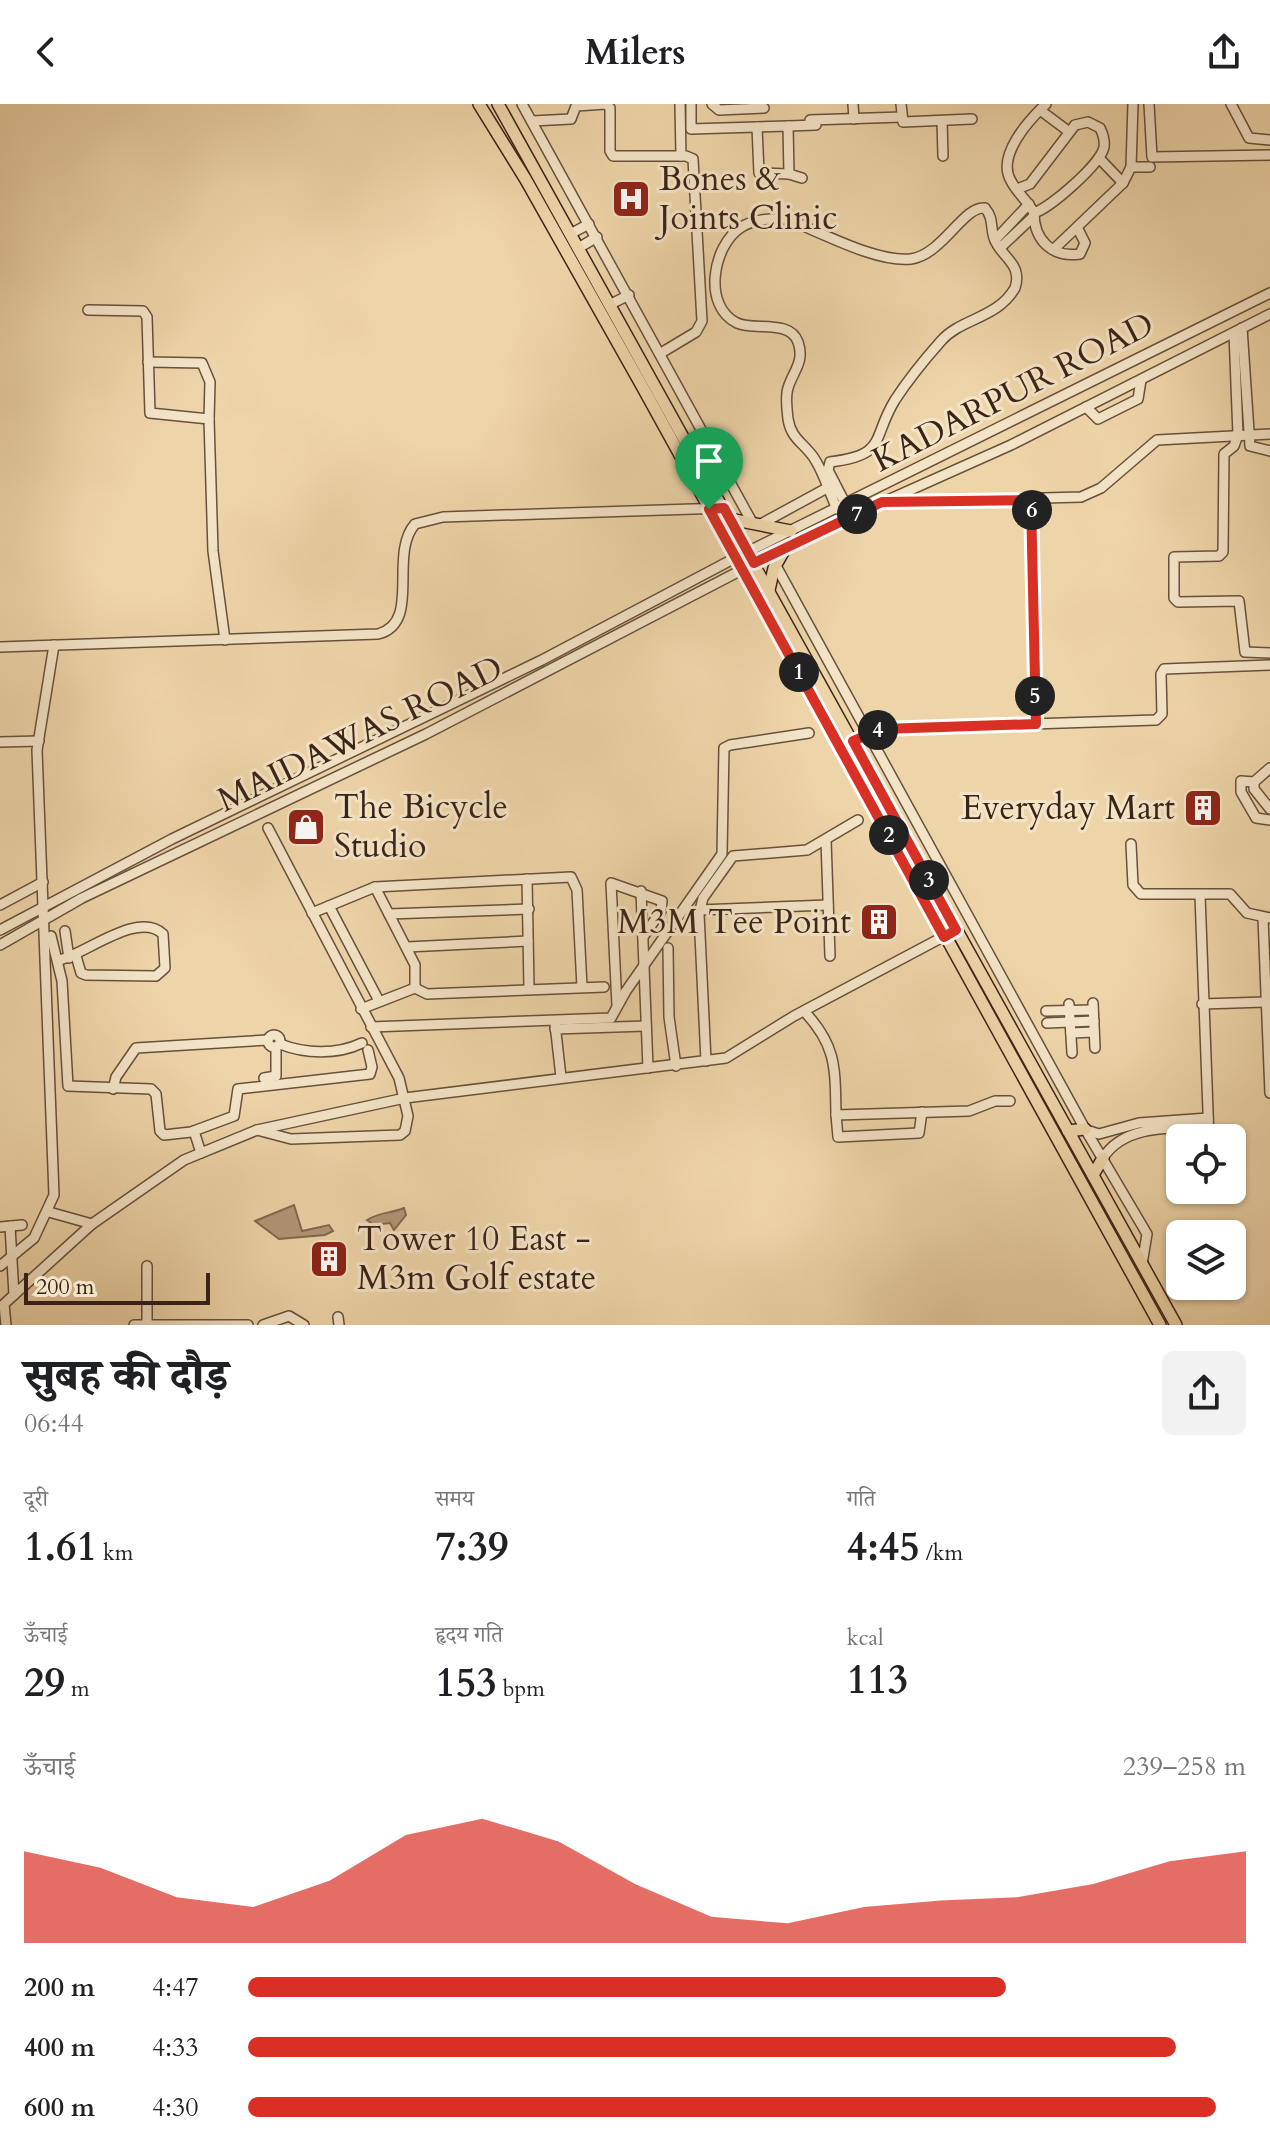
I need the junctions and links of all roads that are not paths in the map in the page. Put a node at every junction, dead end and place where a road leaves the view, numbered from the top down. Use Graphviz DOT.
graph roads {
  1 [pos="479,104"];
  2 [pos="498,104"];
  3 [pos="522,104"];
  4 [pos="680,104"];
  5 [pos="695,104"];
  6 [pos="712,104"];
  7 [pos="853,104"];
  8 [pos="901,104"];
  9 [pos="1133,104"];
  10 [pos="1149,104"];
  11 [pos="1231,104"];
  12 [pos="1043,107"];
  13 [pos="764,108"];
  14 [pos="902,117"];
  15 [pos="972,119"];
  16 [pos="810,120"];
  17 [pos="532,121"];
  18 [pos="851,121"];
  19 [pos="942,121"];
  20 [pos="788,126"];
  21 [pos="757,127"];
  22 [pos="1068,131"];
  23 [pos="1270,140"];
  24 [pos="1270,155"];
  25 [pos="681,156"];
  26 [pos="943,156"];
  27 [pos="1099,158"];
  28 [pos="1131,167"];
  29 [pos="1150,167"];
  30 [pos="789,174"];
  31 [pos="802,178"];
  32 [pos="1123,183"];
  33 [pos="1017,189"];
  34 [pos="1032,211"];
  35 [pos="589,224"];
  36 [pos="1079,231"];
  37 [pos="572,233"];
  38 [pos="597,237"];
  39 [pos="997,244"];
  40 [pos="580,247"];
  41 [pos="1054,249"];
  42 [pos="1270,293"];
  43 [pos="629,295"];
  44 [pos="611,304"];
  45 [pos="88,310"];
  46 [pos="1270,314"];
  47 [pos="1238,331"];
  48 [pos="661,353"];
  49 [pos="148,362"];
  50 [pos="1141,380"];
  51 [pos="1086,407"];
  52 [pos="209,419"];
  53 [pos="1020,420"];
  54 [pos="1270,434"];
  55 [pos="1243,435"];
  56 [pos="1030,436"];
  57 [pos="1270,451"];
  58 [pos="830,488"];
  59 [pos="1031,500"];
  60 [pos="882,502"];
  61 [pos="842,507"];
  62 [pos="709,509"];
  63 [pos="727,513"];
  64 [pos="756,525"];
  65 [pos="791,531"];
  66 [pos="786,547"];
  67 [pos="748,551"];
  68 [pos="735,558"];
  69 [pos="775,564"];
  70 [pos="748,566"];
  71 [pos="769,591"];
  72 [pos="225,640"];
  73 [pos="54,645"];
  74 [pos="0,647"];
  75 [pos="1270,653"];
  76 [pos="1270,665"];
  77 [pos="1036,724"];
  78 [pos="869,732"];
  79 [pos="809,733"];
  80 [pos="39,741"];
  81 [pos="853,741"];
  82 [pos="0,742"];
  83 [pos="1270,768"];
  84 [pos="1254,782"];
  85 [pos="1270,809"];
  86 [pos="858,820"];
  87 [pos="1270,820"];
  88 [pos="268,828"];
  89 [pos="826,840"];
  90 [pos="1131,844"];
  91 [pos="527,879"];
  92 [pos="43,882"];
  93 [pos="375,887"];
  94 [pos="641,891"];
  95 [pos="1200,895"];
  96 [pos="45,904"];
  97 [pos="0,905"];
  98 [pos="828,905"];
  99 [pos="329,906"];
  100 [pos="529,909"];
  101 [pos="699,910"];
  102 [pos="312,913"];
  103 [pos="389,914"];
  104 [pos="45,918"];
  105 [pos="1266,918"];
  106 [pos="0,930"];
  107 [pos="956,930"];
  108 [pos="65,931"];
  109 [pos="51,936"];
  110 [pos="643,937"];
  111 [pos="944,937"];
  112 [pos="528,941"];
  113 [pos="0,945"];
  114 [pos="407,947"];
  115 [pos="668,948"];
  116 [pos="830,956"];
  117 [pos="68,958"];
  118 [pos="644,965"];
  119 [pos="582,987"];
  120 [pos="604,987"];
  121 [pos="415,988"];
  122 [pos="529,988"];
  123 [pos="379,1001"];
  124 [pos="1265,1002"];
  125 [pos="1202,1004"];
  126 [pos="1069,1007"];
  127 [pos="361,1009"];
  128 [pos="617,1009"];
  129 [pos="804,1011"];
  130 [pos="1046,1011"];
  131 [pos="1093,1016"];
  132 [pos="1070,1022"];
  133 [pos="1047,1023"];
  134 [pos="555,1025"];
  135 [pos="646,1026"];
  136 [pos="373,1031"];
  137 [pos="1071,1033"];
  138 [pos="275,1044"];
  139 [pos="381,1044"];
  140 [pos="365,1046"];
  141 [pos="1095,1048"];
  142 [pos="1072,1053"];
  143 [pos="706,1061"];
  144 [pos="676,1066"];
  145 [pos="648,1068"];
  146 [pos="561,1077"];
  147 [pos="264,1078"];
  148 [pos="113,1089"];
  149 [pos="1270,1092"];
  150 [pos="405,1098"];
  151 [pos="1010,1101"];
  152 [pos="1270,1102"];
  153 [pos="922,1112"];
  154 [pos="836,1115"];
  155 [pos="1208,1124"];
  156 [pos="1166,1125"];
  157 [pos="1125,1127"];
  158 [pos="206,1128"];
  159 [pos="1085,1129"];
  160 [pos="1166,1129"];
  161 [pos="257,1130"];
  162 [pos="194,1131"];
  163 [pos="1068,1131"];
  164 [pos="1130,1137"];
  165 [pos="213,1148"];
  166 [pos="201,1153"];
  167 [pos="1103,1158"];
  168 [pos="1093,1175"];
  169 [pos="49,1212"];
  170 [pos="92,1224"];
  171 [pos="22,1225"];
  172 [pos="5,1226"];
  173 [pos="11,1259"];
  174 [pos="1142,1264"];
  175 [pos="0,1266"];
  176 [pos="147,1266"];
  177 [pos="14,1295"];
  178 [pos="147,1324"];
  179 [pos="267,1324"];
  180 [pos="6,1325"];
  181 [pos="134,1325"];
  182 [pos="248,1325"];
  183 [pos="304,1325"];
  184 [pos="1160,1325"];
  185 [pos="1176,1325"];
  1 -- 62 [label="main road"];
  2 -- 37 [label="main road"];
  3 -- 17 [label="street"];
  4 -- 25 [label="street"];
  5 -- 21 [label="street"];
  6 -- 13 [label="street"];
  7 -- 18 [label="street"];
  8 -- 14 [label="street"];
  9 -- 28 [label="street"];
  10 -- 24 [label="street"];
  11 -- 23 [label="street"];
  12 -- 22 [label="street"];
  12 -- 33 [label="street"];
  14 -- 18 [label="street"];
  14 -- 19 [label="street"];
  15 -- 19 [label="street"];
  16 -- 18 [label="street"];
  17 -- 25 [label="street"];
  17 -- 35 [label="street"];
  18 -- 20 [label="street"];
  19 -- 26 [label="street"];
  20 -- 21 [label="street"];
  20 -- 30 [label="street"];
  21 -- 30 [label="street"];
  22 -- 27 [label="street"];
  22 -- 33 [label="street"];
  25 -- 48 [label="street"];
  27 -- 32 [label="street"];
  27 -- 34 [label="street"];
  28 -- 29 [label="street"];
  28 -- 32 [label="street"];
  30 -- 31 [label="street"];
  32 -- 41 [label="street"];
  33 -- 34 [label="street"];
  34 -- 39 [label="street"];
  34 -- 41 [label="street"];
  35 -- 37 [label="street"];
  35 -- 38 [label="street"];
  36 -- 41 [label="street"];
  37 -- 40 [label="main road"];
  38 -- 40 [label="street"];
  38 -- 43 [label="street"];
  39 -- 58 [label="street"];
  39 -- 58 [label="street"];
  40 -- 44 [label="main road"];
  42 -- 53 [label="street, KADARPUR ROAD"];
  43 -- 44 [label="street"];
  43 -- 48 [label="street"];
  44 -- 63 [label="main road"];
  45 -- 49 [label="street"];
  46 -- 47 [label="street, KADARPUR ROAD"];
  47 -- 50 [label="street, KADARPUR ROAD"];
  47 -- 55 [label="street"];
  48 -- 64 [label="street"];
  49 -- 52 [label="street"];
  49 -- 52 [label="street"];
  50 -- 51 [label="street, KADARPUR ROAD"];
  50 -- 51 [label="street"];
  51 -- 56 [label="street, KADARPUR ROAD"];
  52 -- 72 [label="street"];
  53 -- 56 [label="street"];
  53 -- 61 [label="street, KADARPUR ROAD"];
  54 -- 55 [label="street"];
  55 -- 57 [label="street"];
  55 -- 59 [label="street"];
  55 -- 75 [label="street"];
  56 -- 60 [label="street, KADARPUR ROAD"];
  58 -- 61 [label="street"];
  58 -- 64 [label="street"];
  59 -- 60 [label="street"];
  59 -- 77 [label="street"];
  60 -- 66 [label="street, KADARPUR ROAD"];
  61 -- 65 [label="street, KADARPUR ROAD"];
  62 -- 63 [label="street"];
  62 -- 68 [label="main road"];
  62 -- 72 [label="street"];
  63 -- 64 [label="main road"];
  63 -- 67 [label="main road"];
  64 -- 65 [label="main road"];
  65 -- 67 [label="street, KADARPUR ROAD"];
  66 -- 69 [label="main road"];
  66 -- 70 [label="street, KADARPUR ROAD"];
  67 -- 68 [label="street, KADARPUR ROAD"];
  67 -- 70 [label="main road"];
  68 -- 70 [label="main road"];
  68 -- 96 [label="street, MAIDAWAS ROAD"];
  69 -- 71 [label="main road"];
  69 -- 78 [label="street"];
  70 -- 71 [label="main road"];
  70 -- 104 [label="street, MAIDAWAS ROAD"];
  70 -- 111 [label="main road"];
  71 -- 81 [label="main road"];
  72 -- 73 [label="street"];
  73 -- 74 [label="street"];
  73 -- 80 [label="street"];
  76 -- 77 [label="street"];
  77 -- 78 [label="street"];
  78 -- 81 [label="street"];
  78 -- 159 [label="street"];
  79 -- 118 [label="street"];
  80 -- 82 [label="street"];
  80 -- 92 [label="street"];
  81 -- 107 [label="main road"];
  83 -- 84 [label="street"];
  84 -- 85 [label="street"];
  84 -- 87 [label="street"];
  86 -- 89 [label="street"];
  88 -- 102 [label="street"];
  89 -- 98 [label="street"];
  89 -- 101 [label="street"];
  90 -- 95 [label="street"];
  91 -- 93 [label="street"];
  91 -- 100 [label="street"];
  91 -- 119 [label="street"];
  92 -- 96 [label="street"];
  92 -- 97 [label="street"];
  93 -- 99 [label="street"];
  93 -- 103 [label="street"];
  94 -- 110 [label="street"];
  94 -- 110 [label="street"];
  94 -- 128 [label="street"];
  95 -- 105 [label="street"];
  95 -- 125 [label="street"];
  96 -- 104 [label="street"];
  96 -- 106 [label="street, MAIDAWAS ROAD"];
  98 -- 101 [label="street"];
  98 -- 116 [label="street"];
  99 -- 102 [label="street"];
  99 -- 123 [label="street"];
  100 -- 103 [label="street"];
  100 -- 112 [label="street"];
  101 -- 143 [label="street"];
  102 -- 127 [label="street"];
  103 -- 114 [label="street"];
  104 -- 113 [label="street, MAIDAWAS ROAD"];
  104 -- 169 [label="street"];
  105 -- 124 [label="street"];
  107 -- 111 [label="street"];
  107 -- 163 [label="main road"];
  108 -- 117 [label="street"];
  109 -- 117 [label="street"];
  110 -- 118 [label="street"];
  111 -- 129 [label="street"];
  111 -- 184 [label="main road"];
  112 -- 114 [label="street"];
  112 -- 122 [label="street"];
  114 -- 121 [label="street"];
  115 -- 144 [label="street"];
  117 -- 117 [label="street"];
  117 -- 148 [label="street"];
  118 -- 128 [label="street"];
  118 -- 135 [label="street"];
  119 -- 120 [label="street"];
  119 -- 122 [label="street"];
  121 -- 122 [label="street"];
  121 -- 123 [label="street"];
  123 -- 127 [label="street"];
  124 -- 125 [label="street"];
  124 -- 149 [label="street"];
  125 -- 155 [label="street"];
  126 -- 130 [label="street"];
  126 -- 131 [label="street"];
  126 -- 132 [label="street"];
  127 -- 136 [label="street"];
  128 -- 134 [label="street"];
  129 -- 143 [label="street"];
  129 -- 154 [label="street"];
  131 -- 132 [label="street"];
  131 -- 137 [label="street"];
  131 -- 141 [label="street"];
  132 -- 133 [label="street"];
  132 -- 137 [label="street"];
  134 -- 135 [label="street"];
  134 -- 136 [label="street"];
  134 -- 146 [label="street"];
  135 -- 145 [label="street"];
  136 -- 139 [label="street"];
  136 -- 140 [label="street"];
  137 -- 142 [label="street"];
  138 -- 140 [label="street"];
  138 -- 147 [label="street"];
  138 -- 148 [label="street"];
  139 -- 140 [label="street"];
  139 -- 150 [label="street"];
  140 -- 158 [label="street"];
  143 -- 144 [label="street"];
  144 -- 145 [label="street"];
  145 -- 146 [label="street"];
  146 -- 150 [label="street"];
  148 -- 162 [label="street"];
  149 -- 152 [label="street"];
  150 -- 161 [label="street"];
  150 -- 161 [label="street"];
  151 -- 153 [label="street"];
  153 -- 154 [label="street"];
  153 -- 154 [label="street"];
  156 -- 157 [label="street"];
  157 -- 159 [label="street"];
  157 -- 164 [label="street"];
  158 -- 162 [label="street"];
  158 -- 165 [label="street"];
  159 -- 163 [label="main road"];
  159 -- 167 [label="street"];
  160 -- 164 [label="street"];
  161 -- 165 [label="street"];
  162 -- 166 [label="street"];
  163 -- 168 [label="main road"];
  164 -- 167 [label="street"];
  165 -- 166 [label="street"];
  166 -- 170 [label="street"];
  167 -- 168 [label="main road"];
  167 -- 174 [label="street"];
  168 -- 174 [label="main road"];
  169 -- 170 [label="street"];
  169 -- 173 [label="street"];
  170 -- 177 [label="street"];
  171 -- 172 [label="street"];
  172 -- 173 [label="street"];
  173 -- 175 [label="street"];
  173 -- 177 [label="street"];
  174 -- 185 [label="main road"];
  176 -- 178 [label="street"];
  177 -- 180 [label="street"];
  178 -- 181 [label="street"];
  178 -- 182 [label="street"];
  179 -- 183 [label="street"];
}
